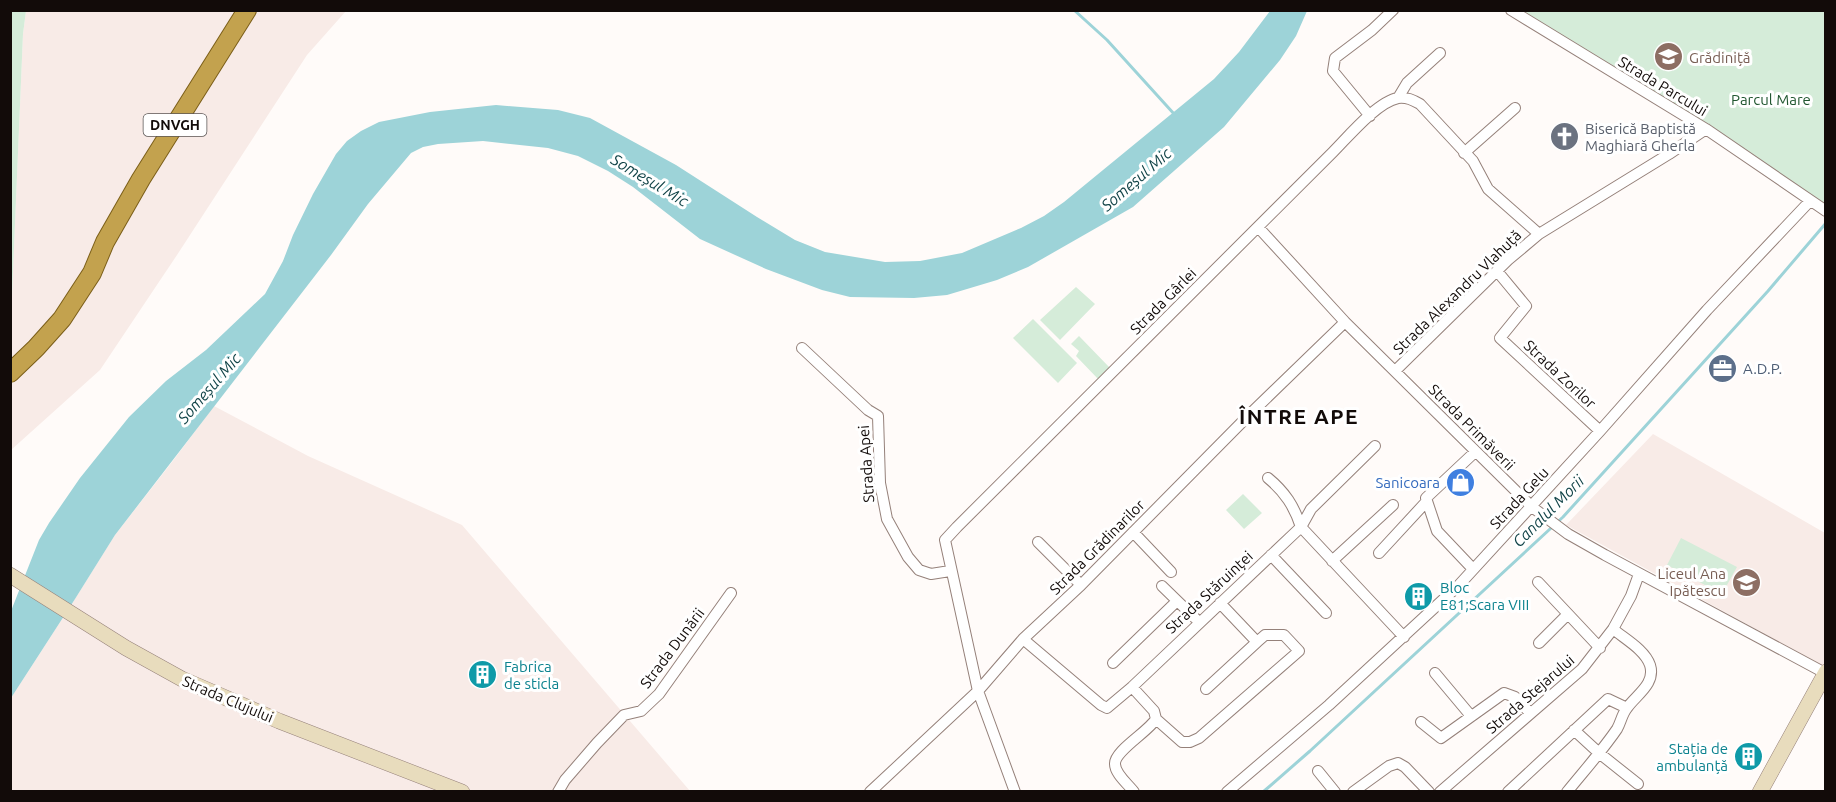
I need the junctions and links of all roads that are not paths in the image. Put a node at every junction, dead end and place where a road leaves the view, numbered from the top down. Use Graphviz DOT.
graph roads {
  1 [pos="248,10"];
  2 [pos="1393,10"];
  3 [pos="1511,10"];
  4 [pos="1440,53"];
  5 [pos="1398,98"];
  6 [pos="1515,108"];
  7 [pos="1370,116"];
  8 [pos="1706,129"];
  9 [pos="1464,153"];
  10 [pos="1818,206"];
  11 [pos="1258,227"];
  12 [pos="1539,234"];
  13 [pos="105,242"];
  14 [pos="1497,271"];
  15 [pos="1345,322"];
  16 [pos="802,348"];
  17 [pos="10,359"];
  18 [pos="1396,370"];
  19 [pos="10,373"];
  20 [pos="1600,432"];
  21 [pos="1375,446"];
  22 [pos="1475,452"];
  23 [pos="1268,478"];
  24 [pos="1427,501"];
  25 [pos="1393,505"];
  26 [pos="1532,507"];
  27 [pos="1301,527"];
  28 [pos="1132,532"];
  29 [pos="1038,542"];
  30 [pos="1379,553"];
  31 [pos="1271,555"];
  32 [pos="1332,561"];
  33 [pos="1473,569"];
  34 [pos="950,571"];
  35 [pos="1171,572"];
  36 [pos="1639,574"];
  37 [pos="14,577"];
  38 [pos="1538,582"];
  39 [pos="1081,585"];
  40 [pos="1162,586"];
  41 [pos="731,593"];
  42 [pos="1177,601"];
  43 [pos="1220,603"];
  44 [pos="1326,613"];
  45 [pos="1568,614"];
  46 [pos="1198,622"];
  47 [pos="1613,629"];
  48 [pos="1404,637"];
  49 [pos="1023,639"];
  50 [pos="1257,642"];
  51 [pos="1539,643"];
  52 [pos="1600,648"];
  53 [pos="1113,663"];
  54 [pos="1435,673"];
  55 [pos="1825,673"];
  56 [pos="1132,687"];
  57 [pos="1206,688"];
  58 [pos="978,691"];
  59 [pos="1626,708"];
  60 [pos="1530,713"];
  61 [pos="1471,716"];
  62 [pos="1156,719"];
  63 [pos="1421,722"];
  64 [pos="1574,730"];
  65 [pos="1599,753"];
  66 [pos="1318,771"];
  67 [pos="1638,784"];
  68 [pos="462,792"];
  69 [pos="558,792"];
  70 [pos="870,792"];
  71 [pos="1015,792"];
  72 [pos="1134,792"];
  73 [pos="1227,792"];
  74 [pos="1335,792"];
  75 [pos="1353,792"];
  76 [pos="1430,792"];
  77 [pos="1440,792"];
  78 [pos="1508,792"];
  79 [pos="1567,792"];
  80 [pos="1760,792"];
  1 -- 13 [label="highway, DNVGH"];
  2 -- 7 [label="street"];
  3 -- 8 [label="street, Strada Parcului"];
  4 -- 5 [label="street, Strada Gârlei"];
  5 -- 7 [label="street, Strada Gârlei"];
  5 -- 9 [label="street, Strada Alexandru Vlahuță"];
  6 -- 9 [label="street"];
  7 -- 11 [label="street, Strada Gârlei"];
  8 -- 10 [label="street, Strada Parcului"];
  8 -- 12 [label="street, Strada Alexandru Vlahuță"];
  9 -- 12 [label="street, Strada Alexandru Vlahuță"];
  10 -- 20 [label="street, Strada Gelu"];
  11 -- 15 [label="street, Strada Primăverii"];
  11 -- 34 [label="street, Strada Gârlei"];
  12 -- 14 [label="street, Strada Alexandru Vlahuță"];
  13 -- 17 [label="highway, DNVGH"];
  13 -- 19 [label="highway, DNVGH"];
  14 -- 18 [label="street, Strada Alexandru Vlahuță"];
  14 -- 20 [label="street, Strada Zorilor"];
  15 -- 18 [label="street, Strada Primăverii"];
  15 -- 28 [label="street, Strada Grădinarilor"];
  16 -- 34 [label="street, Strada Apei"];
  18 -- 22 [label="street, Strada Primăverii"];
  20 -- 26 [label="street, Strada Gelu"];
  21 -- 27 [label="street, Strada Stăruinței"];
  22 -- 24 [label="street"];
  22 -- 26 [label="street, Strada Primăverii"];
  23 -- 27 [label="street"];
  24 -- 30 [label="street"];
  24 -- 33 [label="street"];
  25 -- 32 [label="street"];
  26 -- 33 [label="street, Strada Gelu"];
  26 -- 36 [label="street, Strada Primăverii"];
  27 -- 31 [label="street, Strada Stăruinței"];
  27 -- 32 [label="street"];
  28 -- 35 [label="street"];
  28 -- 39 [label="street, Strada Grădinarilor"];
  29 -- 39 [label="street"];
  31 -- 43 [label="street, Strada Stăruinței"];
  31 -- 44 [label="street"];
  32 -- 48 [label="street"];
  33 -- 48 [label="street, Strada Gelu"];
  34 -- 58 [label="street"];
  36 -- 47 [label="street, Strada Stejarului"];
  36 -- 55 [label="street, Strada Primăverii"];
  37 -- 68 [label="main road, Strada Clujului"];
  38 -- 45 [label="street"];
  39 -- 49 [label="street, Strada Grădinarilor"];
  40 -- 42 [label="street"];
  41 -- 69 [label="street, Strada Dunării"];
  42 -- 46 [label="street"];
  42 -- 53 [label="street"];
  43 -- 46 [label="street, Strada Stăruinței"];
  43 -- 50 [label="street"];
  45 -- 51 [label="street"];
  45 -- 52 [label="street"];
  46 -- 56 [label="street, Strada Stăruinței"];
  47 -- 52 [label="street, Strada Stejarului"];
  47 -- 59 [label="street"];
  48 -- 73 [label="street, Strada Gelu"];
  49 -- 56 [label="street, Strada Stăruinței"];
  49 -- 58 [label="street, Strada Grădinarilor"];
  50 -- 57 [label="street"];
  50 -- 62 [label="street"];
  52 -- 60 [label="street, Strada Stejarului"];
  54 -- 61 [label="street"];
  55 -- 80 [label="main road"];
  56 -- 62 [label="street"];
  58 -- 70 [label="street, Strada Grădinarilor"];
  58 -- 71 [label="street"];
  59 -- 64 [label="street"];
  59 -- 65 [label="street"];
  60 -- 61 [label="street"];
  60 -- 77 [label="street, Strada Stejarului"];
  61 -- 63 [label="street"];
  62 -- 72 [label="street"];
  64 -- 65 [label="street"];
  64 -- 78 [label="street"];
  65 -- 67 [label="street"];
  65 -- 79 [label="street"];
  66 -- 74 [label="street"];
  75 -- 76 [label="street"];
}
